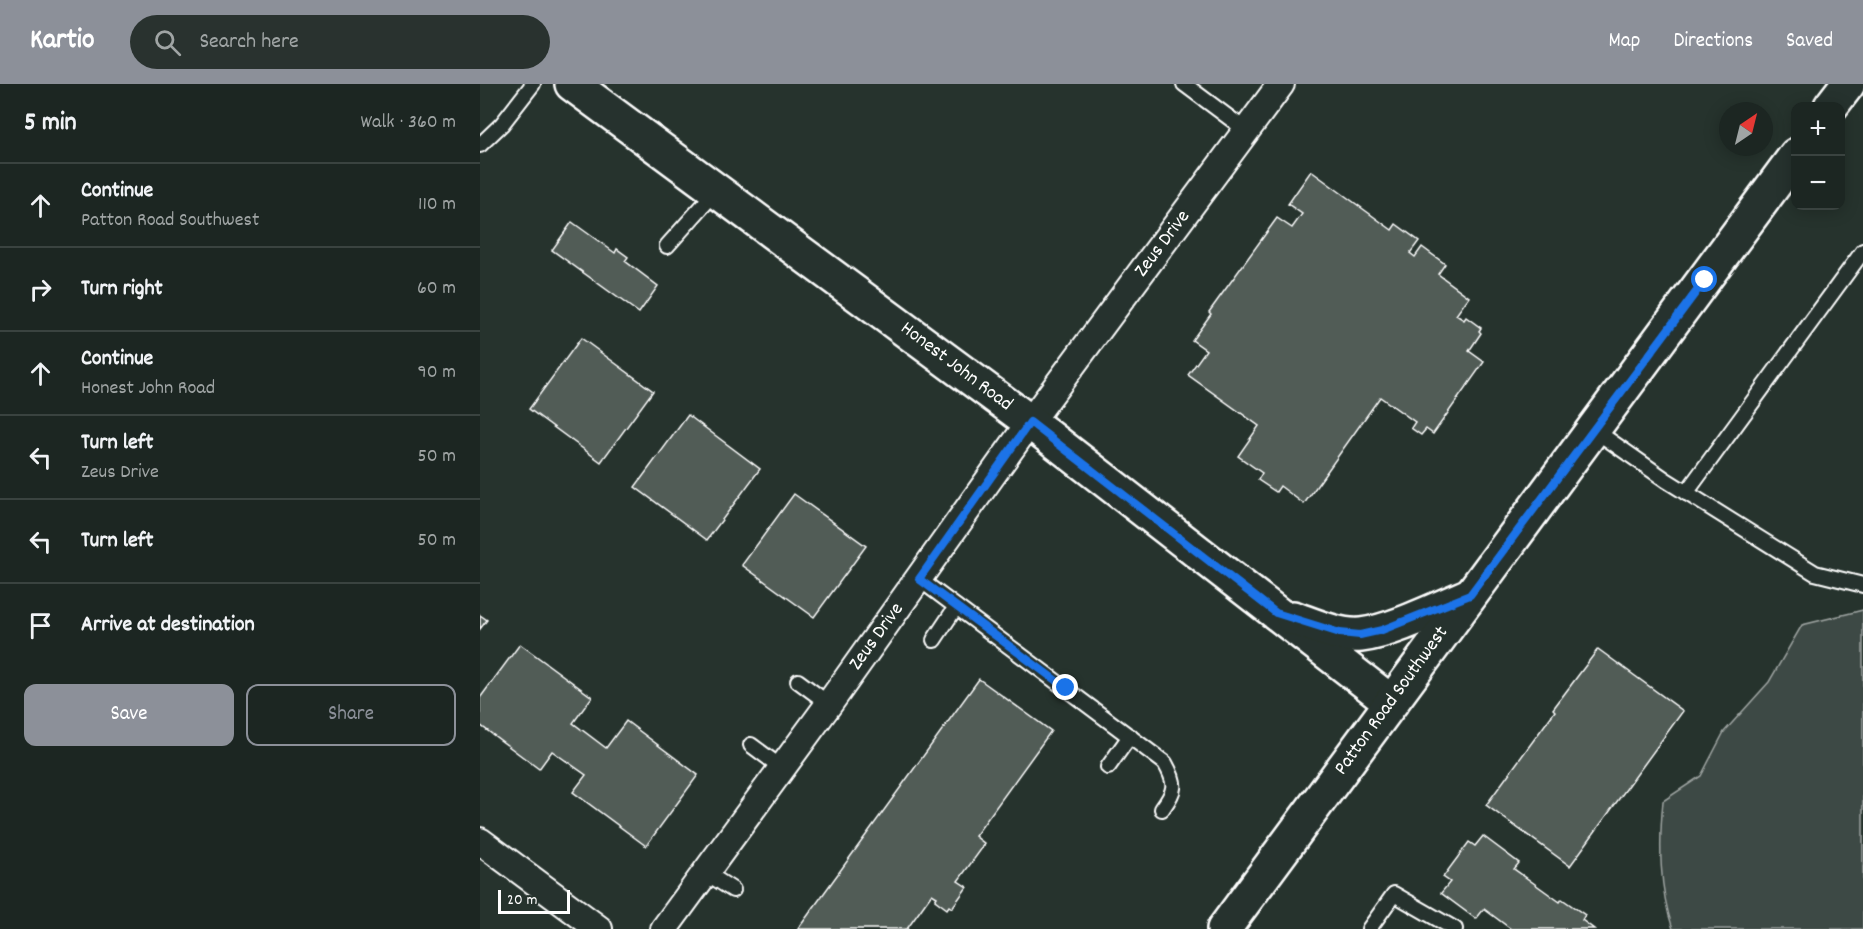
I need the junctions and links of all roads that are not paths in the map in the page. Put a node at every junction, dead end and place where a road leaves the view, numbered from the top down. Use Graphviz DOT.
graph roads {
  1 [pos="533,84"];
  2 [pos="572,84"];
  3 [pos="1184,84"];
  4 [pos="1281,84"];
  5 [pos="1848,84"];
  6 [pos="1834,102"];
  7 [pos="1247,131"];
  8 [pos="480,145"];
  9 [pos="1795,156"];
  10 [pos="717,190"];
  11 [pos="667,246"];
  12 [pos="1863,251"];
  13 [pos="1030,422"];
  14 [pos="1593,429"];
  15 [pos="1686,493"];
  16 [pos="919,579"];
  17 [pos="1863,585"];
  18 [pos="1470,595"];
  19 [pos="956,607"];
  20 [pos="1276,613"];
  21 [pos="934,640"];
  22 [pos="798,681"];
  23 [pos="1391,702"];
  24 [pos="829,704"];
  25 [pos="1130,736"];
  26 [pos="751,745"];
  27 [pos="1108,767"];
  28 [pos="782,768"];
  29 [pos="1162,809"];
  30 [pos="480,841"];
  31 [pos="705,872"];
  32 [pos="733,890"];
  33 [pos="599,929"];
  34 [pos="664,929"];
  35 [pos="1224,929"];
  36 [pos="1369,929"];
  37 [pos="1455,929"];
  1 -- 8 [label="lane"];
  2 -- 10 [label="main road, Honest John Road"];
  3 -- 7 [label="lane"];
  4 -- 7 [label="street, Zeus Drive"];
  5 -- 6 [label="main road"];
  7 -- 13 [label="street, Zeus Drive"];
  9 -- 14 [label="main road, Patton Road Southwest"];
  10 -- 11 [label="lane"];
  10 -- 13 [label="main road, Honest John Road"];
  12 -- 15 [label="lane"];
  13 -- 16 [label="street, Zeus Drive"];
  13 -- 20 [label="main road, Honest John Road"];
  14 -- 15 [label="lane"];
  14 -- 18 [label="main road, Patton Road Southwest"];
  15 -- 17 [label="lane"];
  16 -- 19 [label="lane"];
  16 -- 24 [label="street, Zeus Drive"];
  18 -- 20 [label="main road"];
  18 -- 23 [label="main road, Patton Road Southwest"];
  19 -- 21 [label="lane"];
  19 -- 25 [label="lane"];
  20 -- 23 [label="main road, Honest John Road"];
  22 -- 24 [label="lane"];
  23 -- 35 [label="main road, Patton Road Southwest"];
  24 -- 28 [label="street, Zeus Drive"];
  25 -- 27 [label="lane"];
  25 -- 29 [label="lane"];
  26 -- 28 [label="lane"];
  28 -- 31 [label="street, Zeus Drive"];
  30 -- 33 [label="street"];
  31 -- 32 [label="lane"];
  31 -- 34 [label="street, Zeus Drive"];
  36 -- 37 [label="lane"];
}
